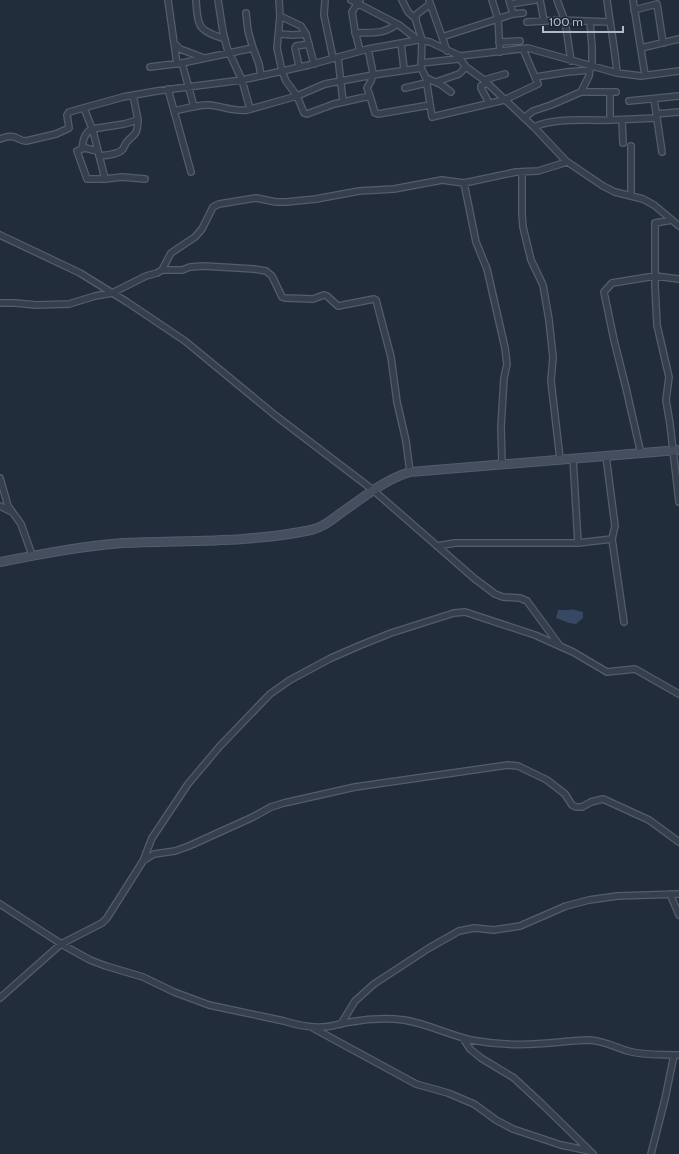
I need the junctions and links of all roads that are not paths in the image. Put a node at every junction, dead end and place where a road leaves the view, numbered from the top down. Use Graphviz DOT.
graph roads {
  1 [pos="168,0"];
  2 [pos="196,0"];
  3 [pos="218,0"];
  4 [pos="279,0"];
  5 [pos="325,0"];
  6 [pos="402,0"];
  7 [pos="492,0"];
  8 [pos="535,0"];
  9 [pos="540,0"];
  10 [pos="557,0"];
  11 [pos="607,0"];
  12 [pos="633,0"];
  13 [pos="356,1"];
  14 [pos="430,2"];
  15 [pos="510,2"];
  16 [pos="634,10"];
  17 [pos="523,13"];
  18 [pos="246,14"];
  19 [pos="513,14"];
  20 [pos="280,16"];
  21 [pos="416,19"];
  22 [pos="498,19"];
  23 [pos="544,21"];
  24 [pos="565,21"];
  25 [pos="527,22"];
  26 [pos="590,22"];
  27 [pos="609,22"];
  28 [pos="397,24"];
  29 [pos="279,34"];
  30 [pos="306,34"];
  31 [pos="355,34"];
  32 [pos="442,37"];
  33 [pos="225,39"];
  34 [pos="679,39"];
  35 [pos="420,40"];
  36 [pos="520,41"];
  37 [pos="499,42"];
  38 [pos="175,43"];
  39 [pos="401,43"];
  40 [pos="663,43"];
  41 [pos="309,44"];
  42 [pos="253,48"];
  43 [pos="640,48"];
  44 [pos="368,49"];
  45 [pos="523,49"];
  46 [pos="360,51"];
  47 [pos="447,51"];
  48 [pos="500,52"];
  49 [pos="230,53"];
  50 [pos="458,57"];
  51 [pos="204,58"];
  52 [pos="335,58"];
  53 [pos="571,61"];
  54 [pos="180,64"];
  55 [pos="314,64"];
  56 [pos="299,66"];
  57 [pos="421,66"];
  58 [pos="150,67"];
  59 [pos="466,67"];
  60 [pos="591,68"];
  61 [pos="404,69"];
  62 [pos="282,70"];
  63 [pos="679,71"];
  64 [pos="616,73"];
  65 [pos="505,74"];
  66 [pos="373,75"];
  67 [pos="645,75"];
  68 [pos="261,76"];
  69 [pos="536,77"];
  70 [pos="242,80"];
  71 [pos="340,81"];
  72 [pos="426,81"];
  73 [pos="436,82"];
  74 [pos="485,82"];
  75 [pos="190,87"];
  76 [pos="405,88"];
  77 [pos="168,90"];
  78 [pos="452,92"];
  79 [pos="581,92"];
  80 [pos="133,95"];
  81 [pos="297,96"];
  82 [pos="370,96"];
  83 [pos="679,96"];
  84 [pos="654,99"];
  85 [pos="504,100"];
  86 [pos="629,101"];
  87 [pos="343,102"];
  88 [pos="488,103"];
  89 [pos="430,105"];
  90 [pos="194,107"];
  91 [pos="84,108"];
  92 [pos="250,109"];
  93 [pos="174,111"];
  94 [pos="679,112"];
  95 [pos="657,116"];
  96 [pos="524,118"];
  97 [pos="138,120"];
  98 [pos="610,120"];
  99 [pos="622,120"];
  100 [pos="534,127"];
  101 [pos="92,129"];
  102 [pos="0,139"];
  103 [pos="623,143"];
  104 [pos="631,146"];
  105 [pos="82,149"];
  106 [pos="662,152"];
  107 [pos="98,154"];
  108 [pos="567,162"];
  109 [pos="191,172"];
  110 [pos="522,172"];
  111 [pos="104,178"];
  112 [pos="145,179"];
  113 [pos="464,182"];
  114 [pos="631,196"];
  115 [pos="672,220"];
  116 [pos="679,226"];
  117 [pos="0,235"];
  118 [pos="162,270"];
  119 [pos="655,276"];
  120 [pos="679,279"];
  121 [pos="112,292"];
  122 [pos="0,303"];
  123 [pos="676,450"];
  124 [pos="641,454"];
  125 [pos="606,456"];
  126 [pos="573,458"];
  127 [pos="560,459"];
  128 [pos="502,464"];
  129 [pos="410,472"];
  130 [pos="0,478"];
  131 [pos="374,490"];
  132 [pos="679,502"];
  133 [pos="0,506"];
  134 [pos="13,513"];
  135 [pos="612,540"];
  136 [pos="578,543"];
  137 [pos="437,546"];
  138 [pos="32,555"];
  139 [pos="0,562"];
  140 [pos="624,622"];
  141 [pos="560,646"];
  142 [pos="679,694"];
  143 [pos="679,842"];
  144 [pos="143,861"];
  145 [pos="670,894"];
  146 [pos="679,894"];
  147 [pos="0,904"];
  148 [pos="679,915"];
  149 [pos="61,944"];
  150 [pos="0,998"];
  151 [pos="341,1024"];
  152 [pos="312,1027"];
  153 [pos="463,1038"];
  154 [pos="677,1055"];
  155 [pos="591,1152"];
  156 [pos="651,1154"];
  1 -- 38 [label="street"];
  2 -- 33 [label="street"];
  3 -- 33 [label="street"];
  4 -- 20 [label="street"];
  5 -- 52 [label="street"];
  6 -- 21 [label="street"];
  7 -- 22 [label="street"];
  8 -- 15 [label="street"];
  9 -- 23 [label="street"];
  10 -- 24 [label="street"];
  11 -- 27 [label="street"];
  12 -- 16 [label="street"];
  13 -- 28 [label="street"];
  13 -- 31 [label="street"];
  14 -- 21 [label="street"];
  14 -- 32 [label="street"];
  15 -- 19 [label="street"];
  16 -- 40 [label="street"];
  16 -- 43 [label="street"];
  17 -- 19 [label="street"];
  18 -- 42 [label="street"];
  19 -- 22 [label="street"];
  20 -- 29 [label="street"];
  20 -- 30 [label="street"];
  21 -- 35 [label="street"];
  22 -- 32 [label="street"];
  22 -- 37 [label="street"];
  23 -- 24 [label="street"];
  23 -- 25 [label="street"];
  24 -- 26 [label="street"];
  24 -- 53 [label="street"];
  26 -- 27 [label="street"];
  26 -- 60 [label="street"];
  27 -- 64 [label="street"];
  28 -- 31 [label="street"];
  28 -- 35 [label="street"];
  29 -- 30 [label="street"];
  29 -- 62 [label="street"];
  30 -- 41 [label="street"];
  31 -- 46 [label="street"];
  32 -- 47 [label="street"];
  33 -- 49 [label="street"];
  34 -- 40 [label="street"];
  35 -- 39 [label="street"];
  35 -- 47 [label="street"];
  35 -- 57 [label="street"];
  36 -- 37 [label="street"];
  37 -- 48 [label="street"];
  38 -- 51 [label="street"];
  38 -- 54 [label="street"];
  39 -- 44 [label="street"];
  39 -- 61 [label="street"];
  40 -- 43 [label="street"];
  41 -- 55 [label="street"];
  41 -- 56 [label="street"];
  42 -- 49 [label="street"];
  42 -- 68 [label="street"];
  43 -- 67 [label="street"];
  44 -- 46 [label="street"];
  44 -- 66 [label="street"];
  45 -- 48 [label="street"];
  45 -- 53 [label="street"];
  45 -- 69 [label="street"];
  46 -- 52 [label="street"];
  47 -- 50 [label="street"];
  48 -- 50 [label="street"];
  49 -- 51 [label="street"];
  49 -- 70 [label="street"];
  50 -- 57 [label="street"];
  50 -- 59 [label="street"];
  51 -- 54 [label="street"];
  52 -- 55 [label="street"];
  52 -- 71 [label="street"];
  53 -- 60 [label="street"];
  54 -- 58 [label="street"];
  54 -- 75 [label="street"];
  55 -- 56 [label="street"];
  56 -- 62 [label="street"];
  57 -- 61 [label="street"];
  57 -- 72 [label="street"];
  59 -- 73 [label="street"];
  59 -- 74 [label="street"];
  60 -- 64 [label="street"];
  60 -- 69 [label="street"];
  60 -- 79 [label="street"];
  61 -- 66 [label="street"];
  62 -- 68 [label="street"];
  62 -- 81 [label="street"];
  63 -- 67 [label="street"];
  64 -- 67 [label="street"];
  65 -- 74 [label="street"];
  66 -- 71 [label="street"];
  66 -- 82 [label="street"];
  68 -- 70 [label="street"];
  69 -- 85 [label="street"];
  70 -- 75 [label="street"];
  70 -- 92 [label="street"];
  71 -- 81 [label="street"];
  71 -- 87 [label="street"];
  72 -- 73 [label="street"];
  72 -- 76 [label="street"];
  72 -- 89 [label="street"];
  73 -- 78 [label="street"];
  74 -- 85 [label="street"];
  74 -- 88 [label="street"];
  75 -- 77 [label="street"];
  75 -- 90 [label="street"];
  77 -- 80 [label="street"];
  77 -- 93 [label="street"];
  79 -- 96 [label="street"];
  79 -- 98 [label="street"];
  80 -- 91 [label="street"];
  80 -- 97 [label="street"];
  81 -- 87 [label="street"];
  81 -- 92 [label="street"];
  82 -- 87 [label="street"];
  82 -- 89 [label="street"];
  83 -- 84 [label="street"];
  84 -- 86 [label="street"];
  84 -- 95 [label="street"];
  85 -- 88 [label="street"];
  85 -- 96 [label="street"];
  88 -- 89 [label="street"];
  90 -- 92 [label="street"];
  90 -- 93 [label="street"];
  91 -- 101 [label="street"];
  91 -- 102 [label="street"];
  93 -- 109 [label="street"];
  94 -- 95 [label="street"];
  95 -- 99 [label="street"];
  95 -- 106 [label="street"];
  96 -- 100 [label="street"];
  97 -- 101 [label="street"];
  97 -- 107 [label="street"];
  98 -- 99 [label="street"];
  98 -- 100 [label="street"];
  99 -- 103 [label="street"];
  100 -- 108 [label="street"];
  101 -- 105 [label="street"];
  101 -- 107 [label="street"];
  104 -- 114 [label="street"];
  105 -- 107 [label="street"];
  105 -- 111 [label="street"];
  107 -- 111 [label="street"];
  108 -- 110 [label="street"];
  108 -- 114 [label="street"];
  110 -- 113 [label="street"];
  110 -- 127 [label="street"];
  111 -- 112 [label="street"];
  113 -- 118 [label="street"];
  113 -- 128 [label="street"];
  114 -- 115 [label="street"];
  115 -- 116 [label="street"];
  115 -- 119 [label="street"];
  117 -- 121 [label="street"];
  118 -- 121 [label="street"];
  118 -- 129 [label="street"];
  119 -- 120 [label="street"];
  119 -- 123 [label="street"];
  119 -- 124 [label="street"];
  121 -- 122 [label="street"];
  121 -- 131 [label="street"];
  123 -- 124 [label="street"];
  123 -- 132 [label="street"];
  124 -- 125 [label="street"];
  125 -- 126 [label="street"];
  125 -- 135 [label="street"];
  126 -- 127 [label="street"];
  126 -- 136 [label="street"];
  127 -- 128 [label="street"];
  128 -- 129 [label="street"];
  129 -- 131 [label="street"];
  130 -- 134 [label="street"];
  131 -- 137 [label="street"];
  131 -- 138 [label="street"];
  133 -- 134 [label="street"];
  134 -- 138 [label="street"];
  135 -- 136 [label="street"];
  135 -- 140 [label="street"];
  136 -- 137 [label="street"];
  137 -- 141 [label="street"];
  138 -- 139 [label="street"];
  141 -- 142 [label="street"];
  141 -- 144 [label="street"];
  143 -- 144 [label="street"];
  144 -- 149 [label="street"];
  145 -- 146 [label="street"];
  145 -- 148 [label="street"];
  145 -- 151 [label="street"];
  147 -- 149 [label="street"];
  149 -- 150 [label="street"];
  149 -- 152 [label="street"];
  151 -- 152 [label="street"];
  151 -- 153 [label="street"];
  152 -- 155 [label="street"];
  153 -- 154 [label="street"];
  153 -- 155 [label="street"];
  154 -- 156 [label="street"];
}
